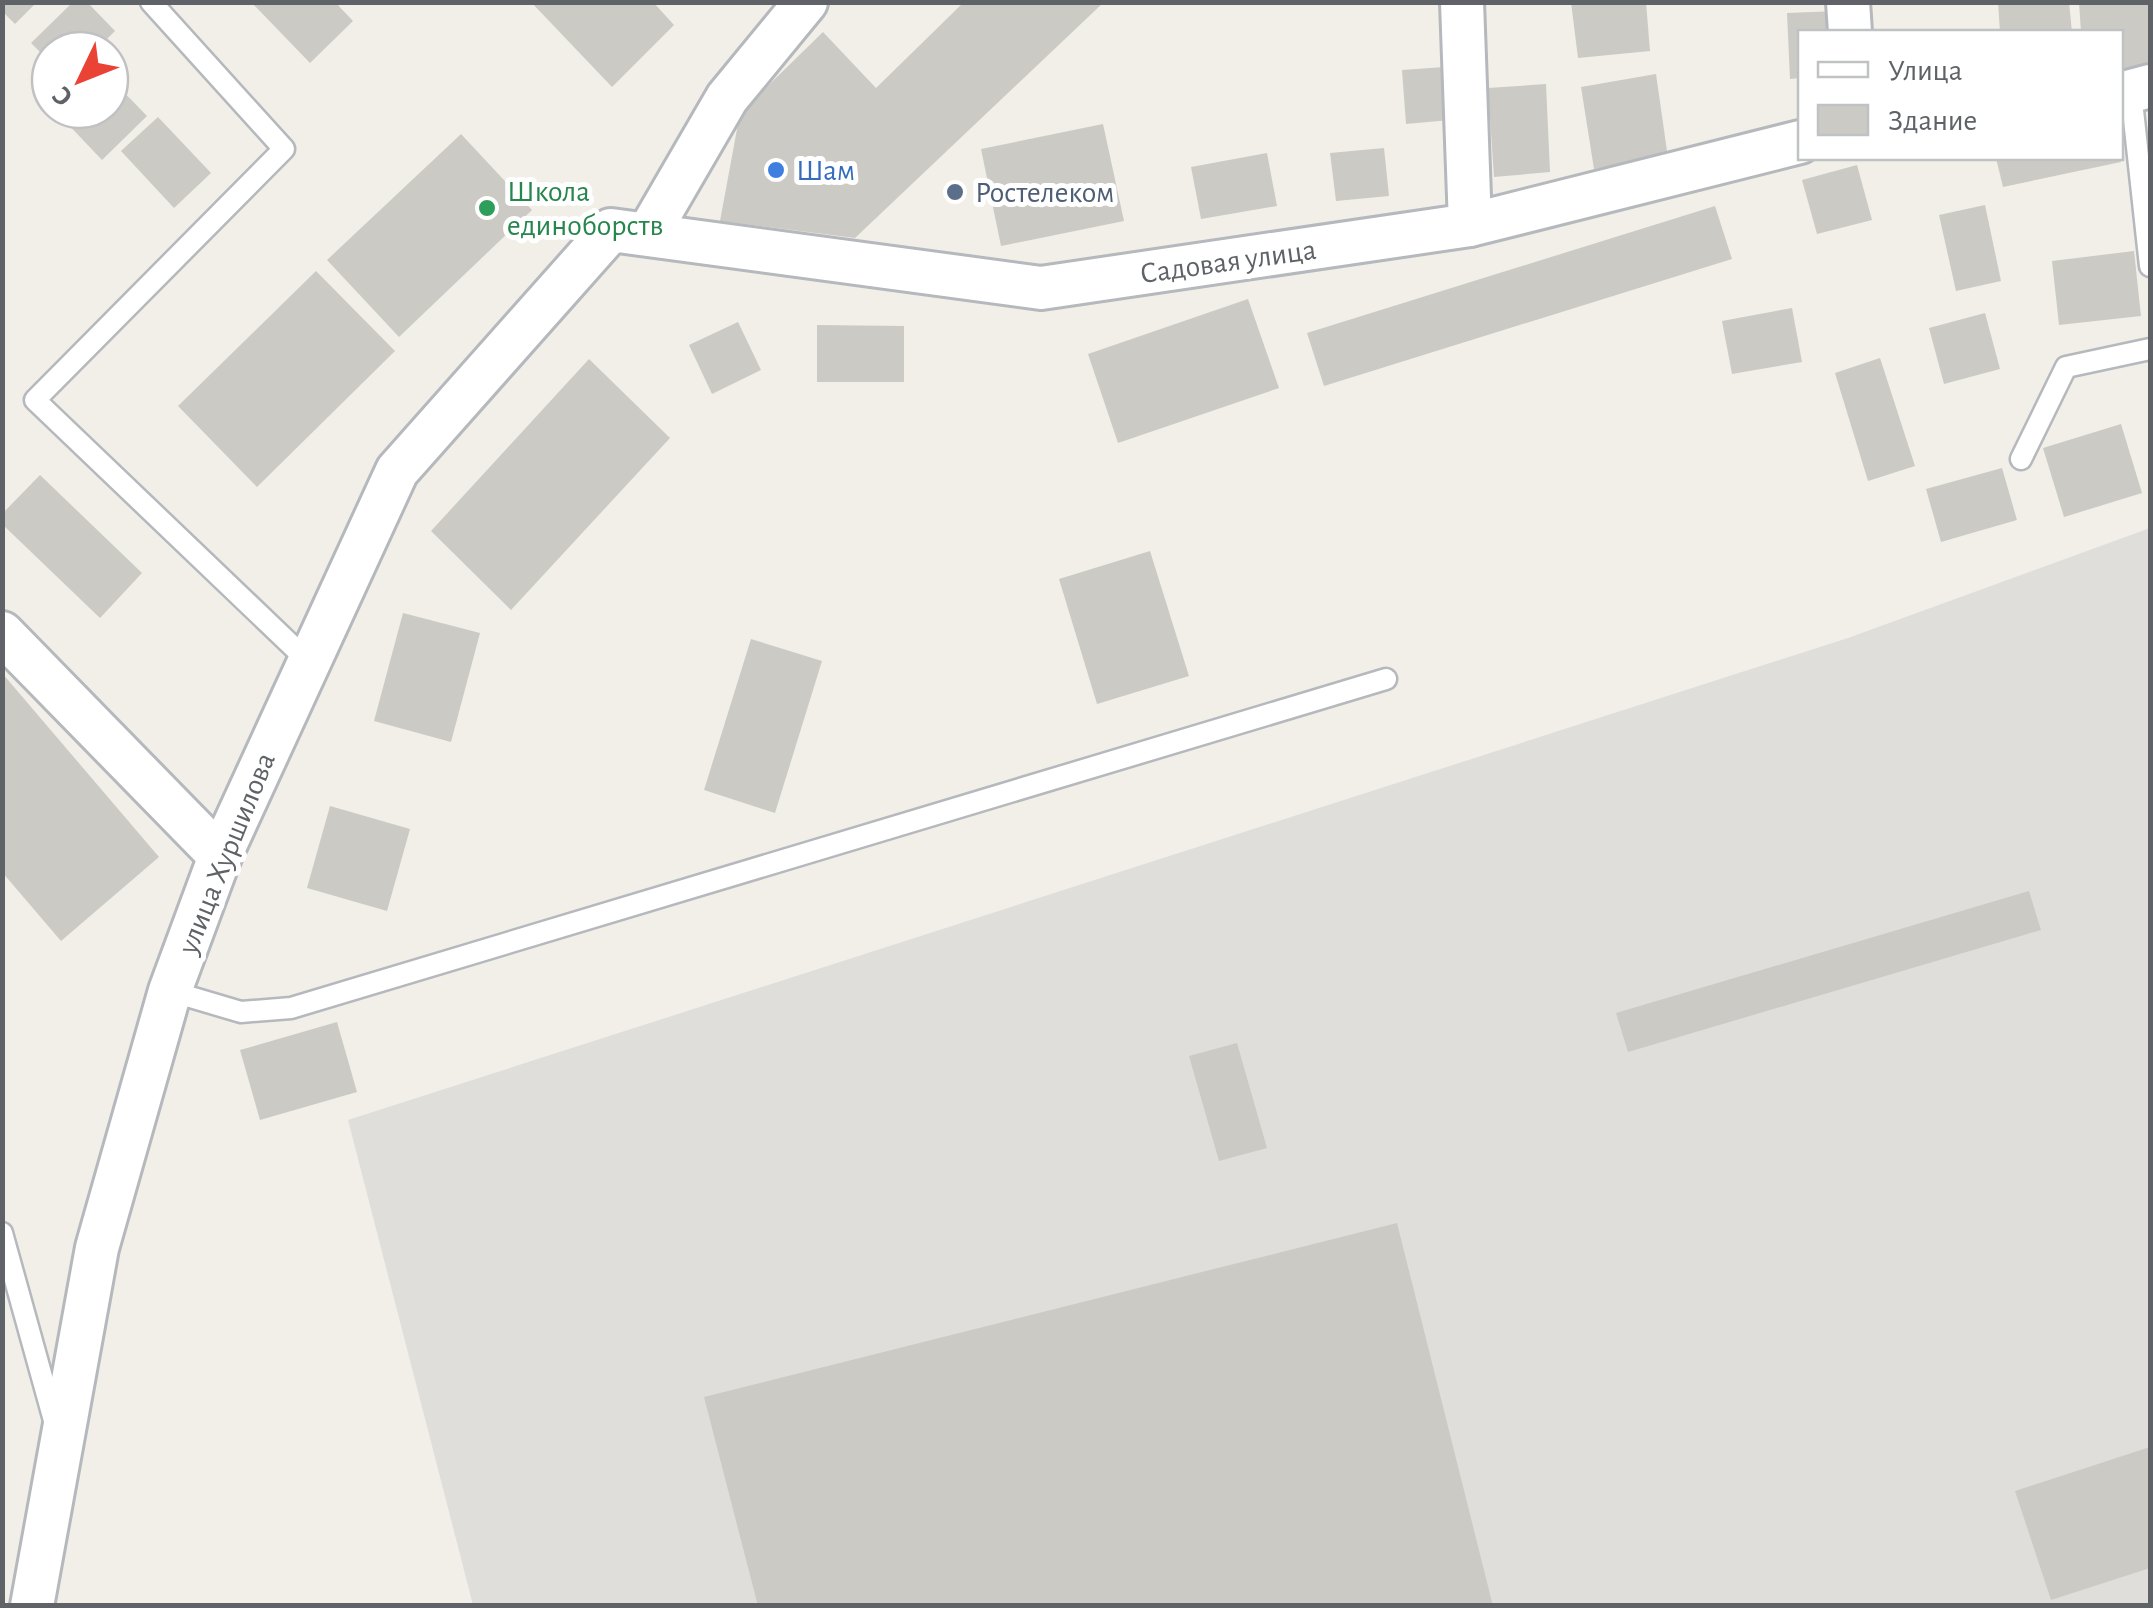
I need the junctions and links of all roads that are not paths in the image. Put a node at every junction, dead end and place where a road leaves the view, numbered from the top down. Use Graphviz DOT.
graph roads {
  1 [pos="151,2"];
  2 [pos="806,2"];
  3 [pos="1462,2"];
  4 [pos="1848,2"];
  5 [pos="1850,30"];
  6 [pos="2134,91"];
  7 [pos="1798,143"];
  8 [pos="1470,226"];
  9 [pos="648,234"];
  10 [pos="2150,266"];
  11 [pos="2150,349"];
  12 [pos="2021,459"];
  13 [pos="2,633"];
  14 [pos="309,662"];
  15 [pos="1386,679"];
  16 [pos="220,856"];
  17 [pos="170,991"];
  18 [pos="2,1232"];
  19 [pos="61,1445"];
  20 [pos="32,1606"];
  1 -- 14 [label="lane"];
  2 -- 9 [label="street"];
  3 -- 8 [label="street"];
  4 -- 5 [label="street"];
  6 -- 10 [label="lane"];
  7 -- 8 [label="street, Садовая улица"];
  8 -- 9 [label="street, Садовая улица"];
  9 -- 14 [label="street, улица Хуршилова"];
  11 -- 12 [label="lane"];
  13 -- 16 [label="street"];
  14 -- 16 [label="street, улица Хуршилова"];
  15 -- 17 [label="lane"];
  16 -- 17 [label="street, улица Хуршилова"];
  17 -- 19 [label="street, улица Хуршилова"];
  18 -- 19 [label="lane"];
  19 -- 20 [label="street, улица Хуршилова"];
}
